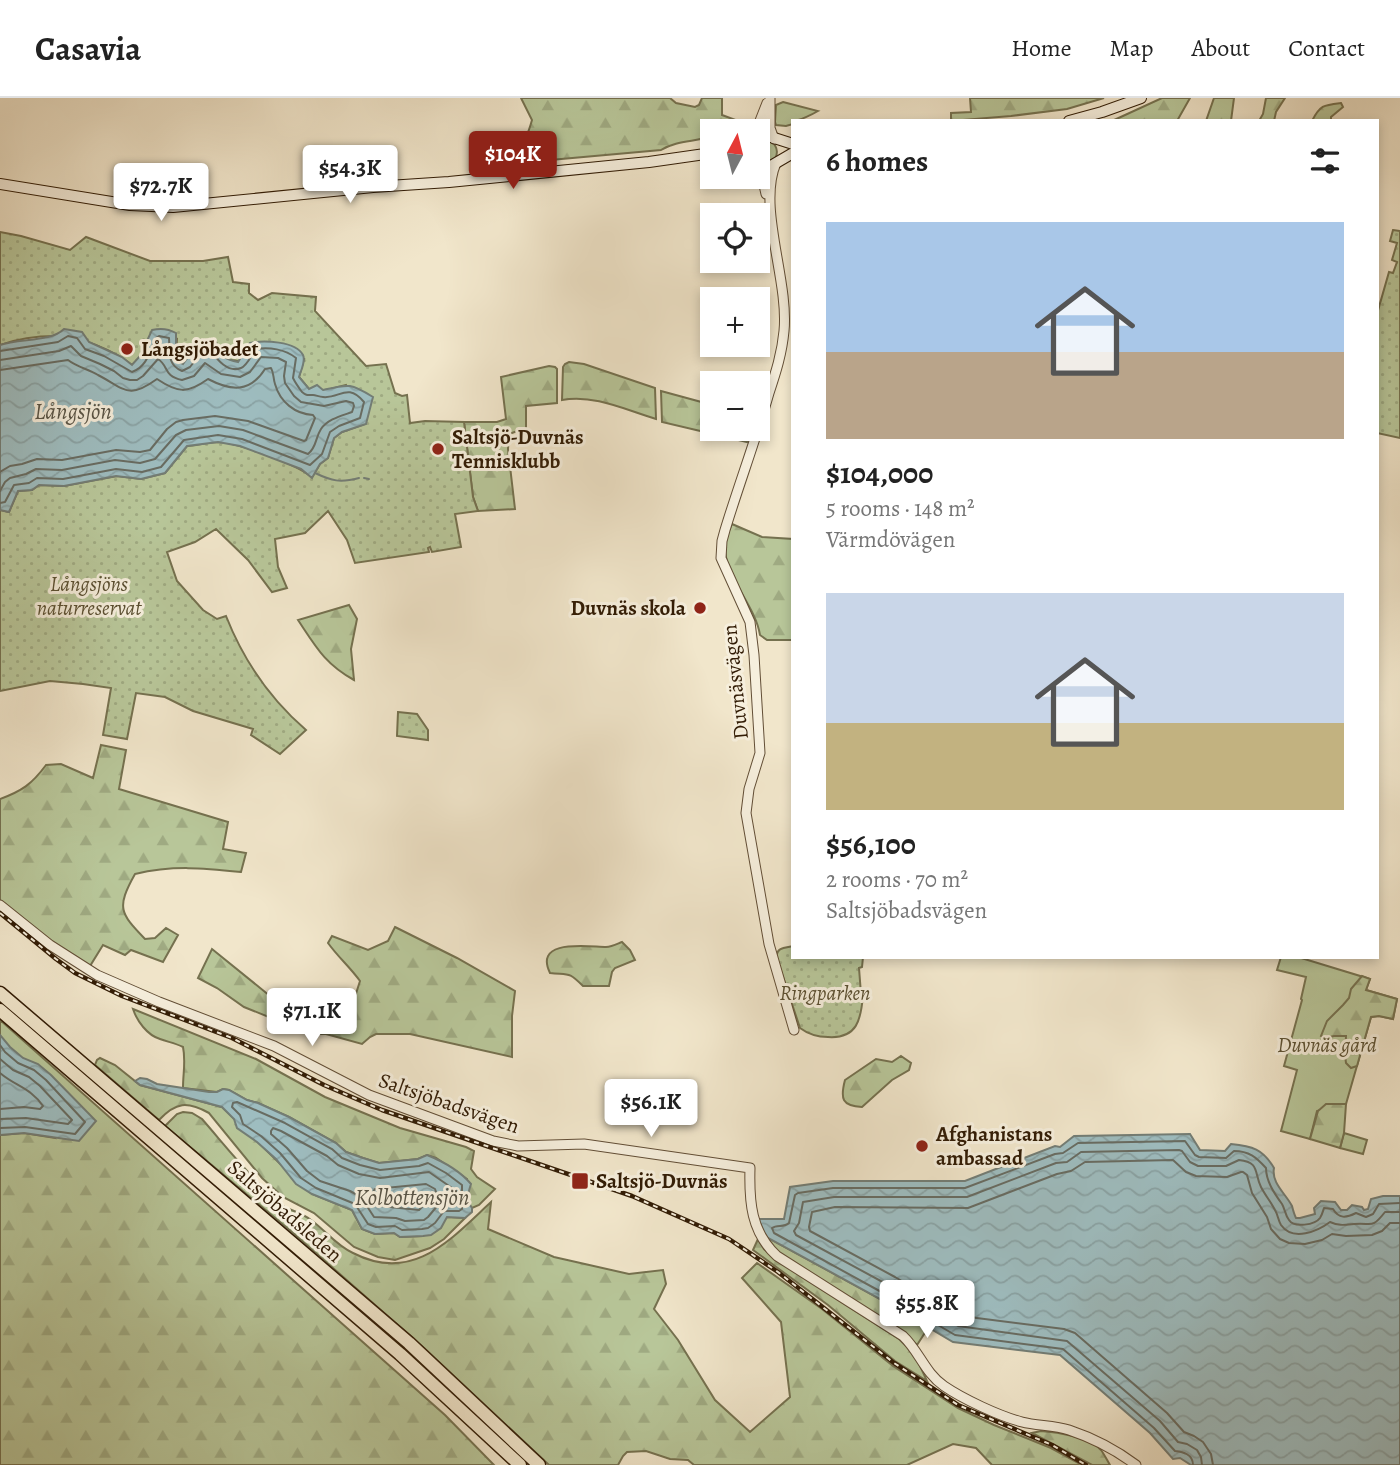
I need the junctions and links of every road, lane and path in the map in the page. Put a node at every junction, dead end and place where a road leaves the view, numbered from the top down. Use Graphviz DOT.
graph roads {
  1 [pos="770,98"];
  2 [pos="1141,98"];
  3 [pos="762,119"];
  4 [pos="1076,119"];
  5 [pos="770,137"];
  6 [pos="774,139"];
  7 [pos="791,143"];
  8 [pos="791,154"];
  9 [pos="700,156"];
  10 [pos="775,163"];
  11 [pos="770,166"];
  12 [pos="0,184"];
  13 [pos="765,189"];
  14 [pos="771,212"];
  15 [pos="0,905"];
  16 [pos="0,993"];
  17 [pos="0,1010"];
  18 [pos="794,1030"];
  19 [pos="520,1465"];
  20 [pos="539,1465"];
  21 [pos="1136,1465"];
  1 -- 3 [label="street"];
  1 -- 6 [label="street"];
  2 -- 4 [label="main road"];
  5 -- 6 [label="main road"];
  6 -- 7 [label="main road"];
  6 -- 10 [label="main road"];
  8 -- 10 [label="main road"];
  9 -- 12 [label="main road"];
  10 -- 11 [label="main road"];
  10 -- 14 [label="street, Duvnäsvägen"];
  13 -- 14 [label="street, Duvnäsvägen"];
  14 -- 18 [label="street, Duvnäsvägen"];
  15 -- 21 [label="street, Saltsjöbadsvägen"];
  16 -- 20 [label="highway, Saltsjöbadsleden"];
  17 -- 19 [label="highway, Saltsjöbadsleden"];
}
